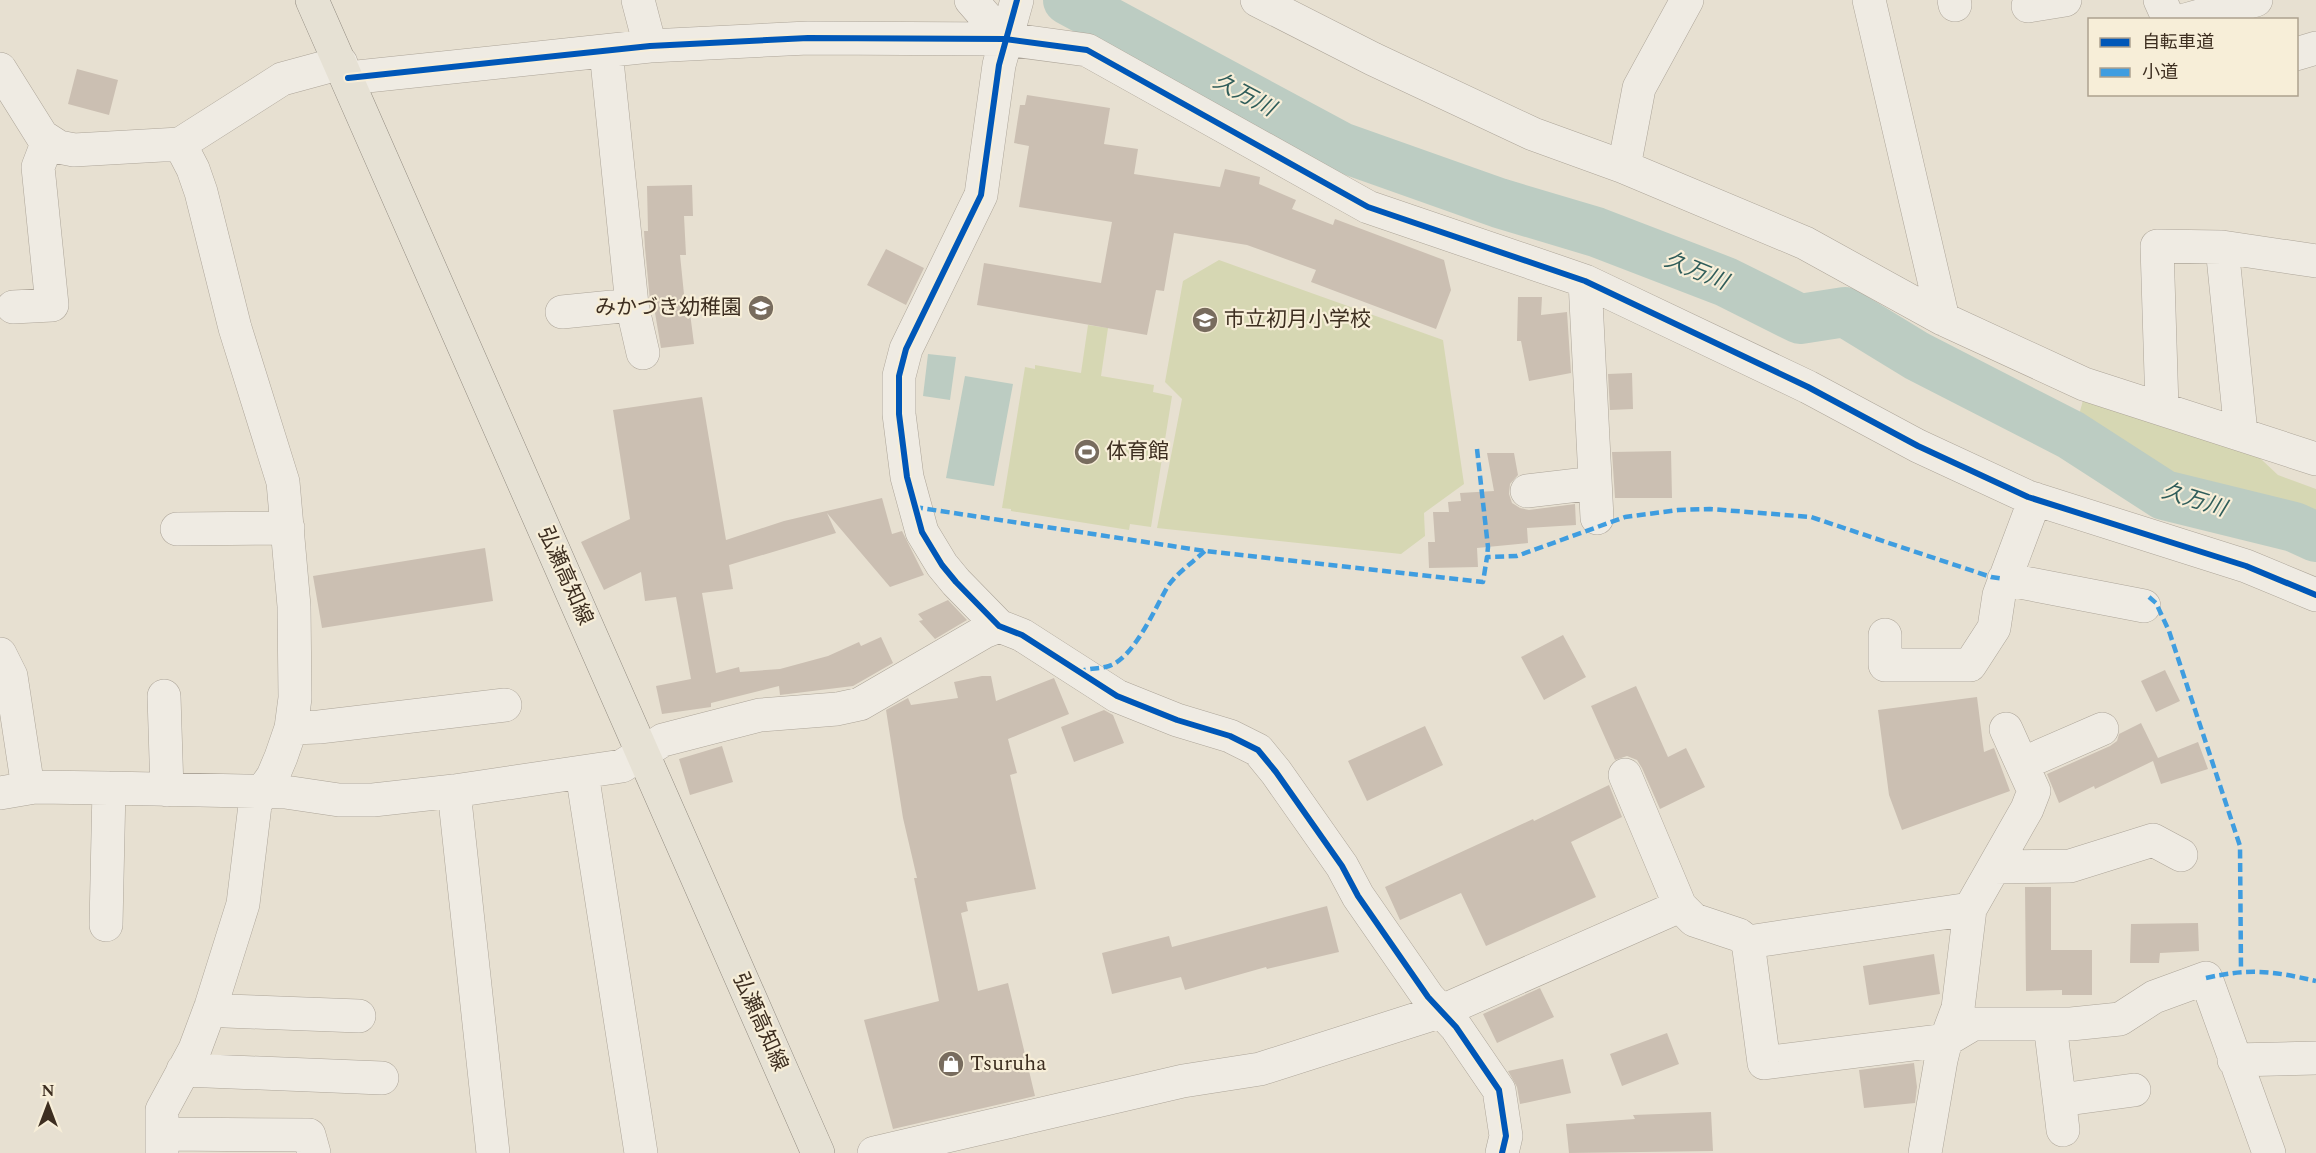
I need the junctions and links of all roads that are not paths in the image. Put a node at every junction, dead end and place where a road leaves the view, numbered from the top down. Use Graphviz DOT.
graph roads {
  1 [pos="312,0"];
  2 [pos="638,0"];
  3 [pos="971,0"];
  4 [pos="1257,0"];
  5 [pos="1688,0"];
  6 [pos="1869,0"];
  7 [pos="2160,0"];
  8 [pos="2256,0"];
  9 [pos="1016,3"];
  10 [pos="2168,18"];
  11 [pos="2192,18"];
  12 [pos="1005,39"];
  13 [pos="650,46"];
  14 [pos="2316,48"];
  15 [pos="606,51"];
  16 [pos="2298,53"];
  17 [pos="0,69"];
  18 [pos="344,70"];
  19 [pos="48,141"];
  20 [pos="180,144"];
  21 [pos="1624,167"];
  22 [pos="2222,247"];
  23 [pos="2316,261"];
  24 [pos="1585,281"];
  25 [pos="632,305"];
  26 [pos="13,306"];
  27 [pos="562,312"];
  28 [pos="1943,319"];
  29 [pos="644,353"];
  30 [pos="2162,408"];
  31 [pos="2241,433"];
  32 [pos="2316,459"];
  33 [pos="1595,483"];
  34 [pos="1527,491"];
  35 [pos="2035,500"];
  36 [pos="1597,518"];
  37 [pos="288,528"];
  38 [pos="177,529"];
  39 [pos="2004,579"];
  40 [pos="2316,595"];
  41 [pos="2144,606"];
  42 [pos="999,626"];
  43 [pos="1885,635"];
  44 [pos="0,654"];
  45 [pos="164,696"];
  46 [pos="505,705"];
  47 [pos="291,728"];
  48 [pos="2006,729"];
  49 [pos="2102,729"];
  50 [pos="642,754"];
  51 [pos="2022,764"];
  52 [pos="582,773"];
  53 [pos="1625,775"];
  54 [pos="109,788"];
  55 [pos="14,790"];
  56 [pos="167,790"];
  57 [pos="454,791"];
  58 [pos="262,792"];
  59 [pos="2181,855"];
  60 [pos="1994,867"];
  61 [pos="1680,906"];
  62 [pos="1970,909"];
  63 [pos="106,925"];
  64 [pos="1748,942"];
  65 [pos="211,1006"];
  66 [pos="1442,1011"];
  67 [pos="359,1016"];
  68 [pos="2050,1024"];
  69 [pos="1946,1040"];
  70 [pos="2316,1058"];
  71 [pos="2234,1060"];
  72 [pos="183,1070"];
  73 [pos="382,1078"];
  74 [pos="2134,1090"];
  75 [pos="162,1143"];
  76 [pos="314,1153"];
  77 [pos="493,1153"];
  78 [pos="640,1153"];
  79 [pos="818,1153"];
  80 [pos="874,1153"];
  81 [pos="1502,1153"];
  82 [pos="1925,1153"];
  83 [pos="2268,1153"];
  1 -- 18 [label="main road, 弘瀬高知線"];
  2 -- 13 [label="street"];
  3 -- 12 [label="street"];
  4 -- 21 [label="street"];
  5 -- 21 [label="street"];
  6 -- 28 [label="street"];
  7 -- 10 [label="street"];
  8 -- 11 [label="street"];
  9 -- 12 [label="street"];
  12 -- 13 [label="street"];
  12 -- 24 [label="street"];
  12 -- 42 [label="street"];
  13 -- 15 [label="street"];
  14 -- 16 [label="street"];
  15 -- 18 [label="street"];
  15 -- 25 [label="street"];
  17 -- 19 [label="street"];
  18 -- 20 [label="street"];
  18 -- 50 [label="main road, 弘瀬高知線"];
  19 -- 20 [label="street"];
  19 -- 26 [label="street"];
  20 -- 37 [label="street"];
  21 -- 28 [label="street"];
  22 -- 23 [label="street"];
  22 -- 30 [label="street"];
  22 -- 31 [label="street"];
  24 -- 33 [label="street"];
  24 -- 35 [label="street"];
  25 -- 27 [label="street"];
  25 -- 29 [label="street"];
  28 -- 30 [label="street"];
  30 -- 31 [label="street"];
  31 -- 32 [label="street"];
  33 -- 34 [label="street"];
  33 -- 36 [label="street"];
  35 -- 39 [label="street"];
  35 -- 40 [label="street"];
  37 -- 38 [label="street"];
  37 -- 47 [label="street"];
  39 -- 41 [label="street"];
  39 -- 43 [label="street"];
  42 -- 50 [label="street"];
  42 -- 66 [label="street"];
  44 -- 55 [label="street"];
  45 -- 56 [label="street"];
  46 -- 47 [label="street"];
  47 -- 58 [label="street"];
  48 -- 51 [label="street"];
  49 -- 51 [label="street"];
  50 -- 52 [label="street"];
  50 -- 79 [label="main road, 弘瀬高知線"];
  51 -- 60 [label="street"];
  52 -- 57 [label="street"];
  52 -- 78 [label="street"];
  53 -- 61 [label="street"];
  54 -- 55 [label="street"];
  54 -- 56 [label="street"];
  54 -- 63 [label="street"];
  56 -- 58 [label="street"];
  57 -- 58 [label="street"];
  57 -- 77 [label="street"];
  58 -- 65 [label="street"];
  59 -- 60 [label="street"];
  60 -- 62 [label="street"];
  61 -- 64 [label="street"];
  61 -- 66 [label="street"];
  62 -- 64 [label="street"];
  62 -- 69 [label="street"];
  64 -- 69 [label="street"];
  65 -- 67 [label="street"];
  65 -- 72 [label="street"];
  66 -- 80 [label="street"];
  66 -- 81 [label="street"];
  68 -- 69 [label="street"];
  68 -- 71 [label="street"];
  68 -- 74 [label="street"];
  69 -- 82 [label="street"];
  70 -- 71 [label="street"];
  71 -- 83 [label="street"];
  72 -- 73 [label="street"];
  72 -- 75 [label="street"];
  75 -- 76 [label="street"];
}
